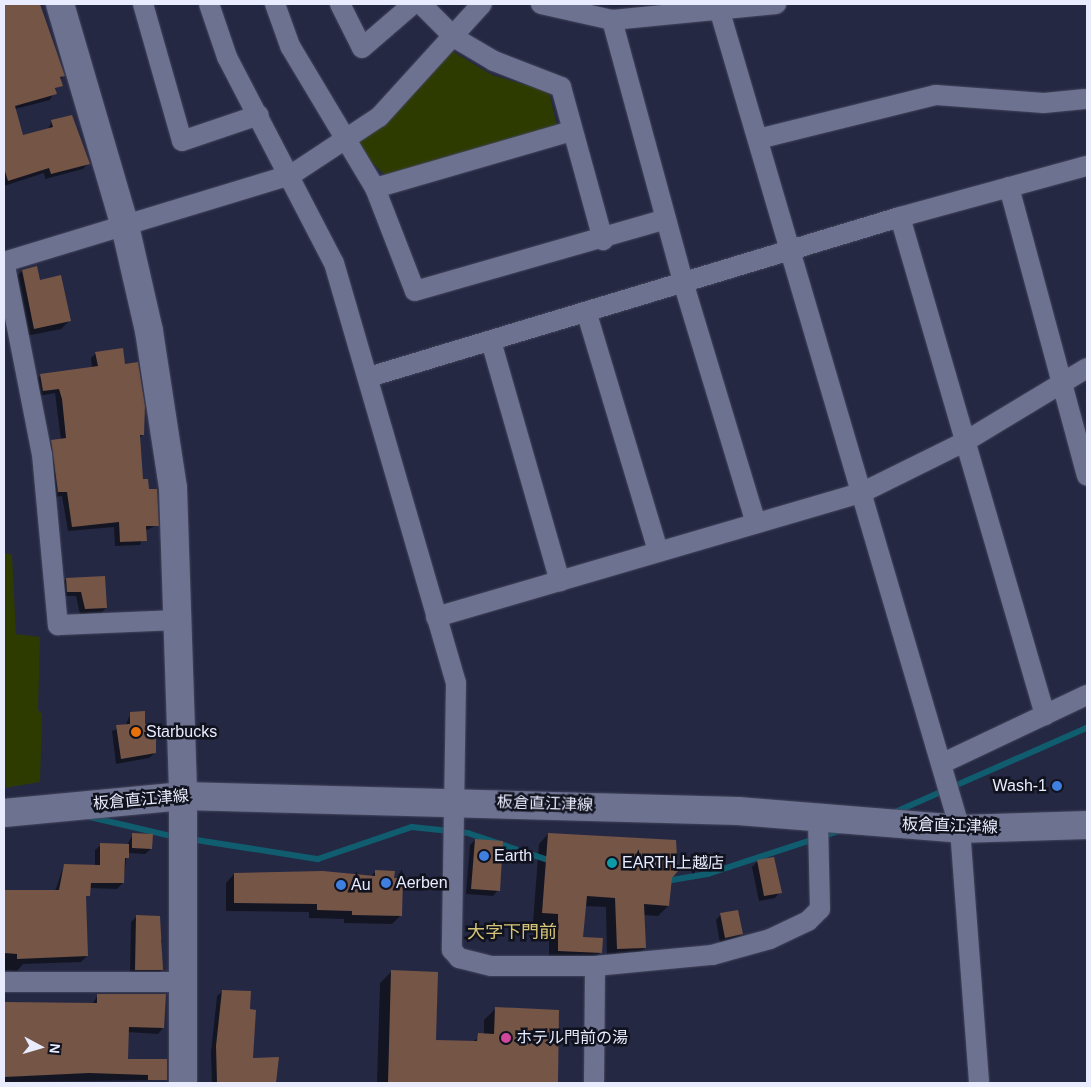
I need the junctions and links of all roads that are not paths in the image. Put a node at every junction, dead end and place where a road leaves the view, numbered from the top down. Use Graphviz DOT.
graph roads {
  1 [pos="60,4"];
  2 [pos="143,4"];
  3 [pos="209,4"];
  4 [pos="275,4"];
  5 [pos="340,4"];
  6 [pos="413,4"];
  7 [pos="422,4"];
  8 [pos="482,4"];
  9 [pos="542,4"];
  10 [pos="776,4"];
  11 [pos="720,12"];
  12 [pos="612,20"];
  13 [pos="456,38"];
  14 [pos="1086,101"];
  15 [pos="259,115"];
  16 [pos="572,131"];
  17 [pos="758,139"];
  18 [pos="345,140"];
  19 [pos="1087,166"];
  20 [pos="290,175"];
  21 [pos="1009,187"];
  22 [pos="375,188"];
  23 [pos="900,218"];
  24 [pos="666,219"];
  25 [pos="125,226"];
  26 [pos="603,240"];
  27 [pos="793,253"];
  28 [pos="4,261"];
  29 [pos="684,285"];
  30 [pos="587,314"];
  31 [pos="491,342"];
  32 [pos="1087,368"];
  33 [pos="369,377"];
  34 [pos="1060,383"];
  35 [pos="966,440"];
  36 [pos="1087,476"];
  37 [pos="863,492"];
  38 [pos="756,523"];
  39 [pos="658,551"];
  40 [pos="560,581"];
  41 [pos="436,617"];
  42 [pos="179,620"];
  43 [pos="1087,695"];
  44 [pos="1045,715"];
  45 [pos="943,763"];
  46 [pos="184,796"];
  47 [pos="458,801"];
  48 [pos="4,812"];
  49 [pos="818,818"];
  50 [pos="1087,825"];
  51 [pos="960,829"];
  52 [pos="595,966"];
  53 [pos="4,982"];
  54 [pos="183,982"];
  55 [pos="184,1083"];
  56 [pos="594,1083"];
  57 [pos="979,1083"];
  1 -- 25 [label="street"];
  2 -- 15 [label="street"];
  3 -- 15 [label="street"];
  4 -- 18 [label="street"];
  5 -- 6 [label="street"];
  7 -- 13 [label="street"];
  8 -- 13 [label="street"];
  9 -- 12 [label="street"];
  10 -- 11 [label="street"];
  11 -- 12 [label="street"];
  11 -- 17 [label="street"];
  12 -- 24 [label="street"];
  13 -- 16 [label="street"];
  13 -- 18 [label="street"];
  14 -- 17 [label="street"];
  15 -- 20 [label="street"];
  16 -- 22 [label="street"];
  16 -- 26 [label="street"];
  17 -- 27 [label="street"];
  18 -- 20 [label="street"];
  18 -- 22 [label="street"];
  19 -- 21 [label="street"];
  20 -- 25 [label="street"];
  20 -- 33 [label="street"];
  21 -- 23 [label="street"];
  21 -- 34 [label="street"];
  22 -- 26 [label="street"];
  23 -- 27 [label="street"];
  23 -- 35 [label="street"];
  24 -- 26 [label="street"];
  24 -- 29 [label="street"];
  25 -- 28 [label="street"];
  25 -- 42 [label="street"];
  27 -- 29 [label="street"];
  27 -- 37 [label="street"];
  28 -- 42 [label="street"];
  29 -- 30 [label="street"];
  29 -- 38 [label="street"];
  30 -- 31 [label="street"];
  30 -- 39 [label="street"];
  31 -- 33 [label="street"];
  31 -- 40 [label="street"];
  32 -- 34 [label="street"];
  33 -- 41 [label="street"];
  34 -- 35 [label="street"];
  34 -- 36 [label="street"];
  35 -- 37 [label="street"];
  35 -- 44 [label="street"];
  37 -- 38 [label="street"];
  37 -- 45 [label="street"];
  38 -- 39 [label="street"];
  39 -- 40 [label="street"];
  40 -- 41 [label="street"];
  41 -- 47 [label="street"];
  42 -- 46 [label="street"];
  43 -- 44 [label="street"];
  44 -- 45 [label="street"];
  45 -- 51 [label="street"];
  46 -- 47 [label="street, 板倉直江津線"];
  46 -- 48 [label="street, 板倉直江津線"];
  46 -- 54 [label="street"];
  47 -- 49 [label="street, 板倉直江津線"];
  47 -- 52 [label="street"];
  49 -- 51 [label="street, 板倉直江津線"];
  49 -- 52 [label="street"];
  50 -- 51 [label="street, 板倉直江津線"];
  51 -- 57 [label="street"];
  52 -- 56 [label="street"];
  53 -- 54 [label="street"];
  54 -- 55 [label="street"];
}
